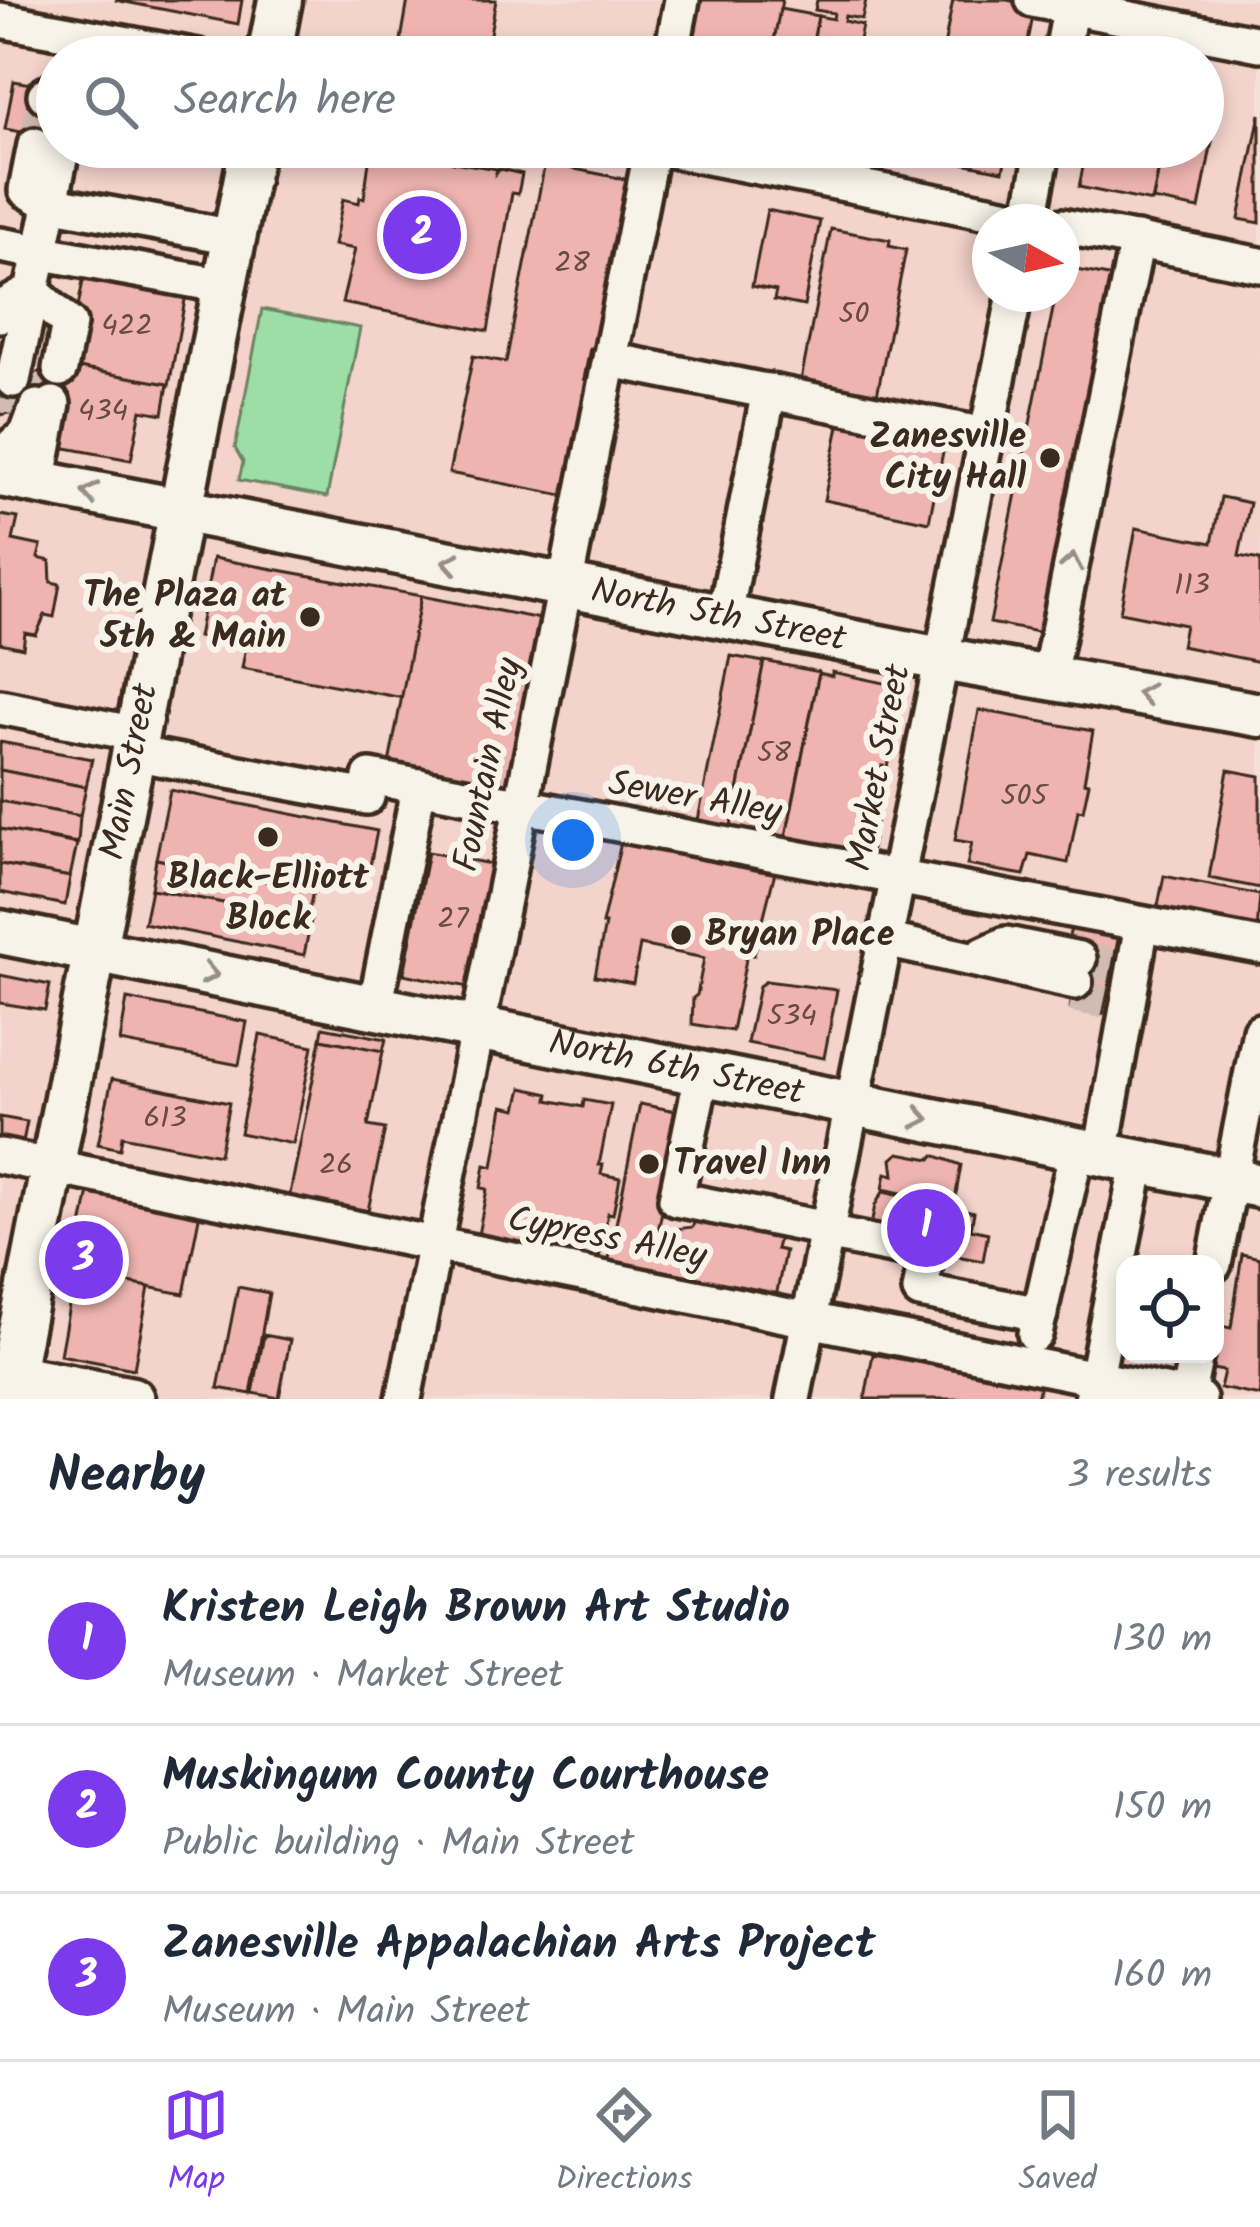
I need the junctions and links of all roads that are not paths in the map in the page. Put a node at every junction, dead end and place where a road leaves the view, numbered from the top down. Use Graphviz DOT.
graph roads {
  1 [pos="280,0"];
  2 [pos="682,0"];
  3 [pos="1033,0"];
  4 [pos="1071,4"];
  5 [pos="0,20"];
  6 [pos="48,36"];
  7 [pos="273,36"];
  8 [pos="675,36"];
  9 [pos="1065,36"];
  10 [pos="1222,36"];
  11 [pos="1224,36"];
  12 [pos="1260,44"];
  13 [pos="63,168"];
  14 [pos="248,168"];
  15 [pos="651,168"];
  16 [pos="761,168"];
  17 [pos="1042,168"];
  18 [pos="49,203"];
  19 [pos="1041,204"];
  20 [pos="972,210"];
  21 [pos="1080,230"];
  22 [pos="234,237"];
  23 [pos="1136,240"];
  24 [pos="0,245"];
  25 [pos="39,253"];
  26 [pos="1260,265"];
  27 [pos="224,286"];
  28 [pos="32,291"];
  29 [pos="1011,312"];
  30 [pos="0,314"];
  31 [pos="610,360"];
  32 [pos="770,392"];
  33 [pos="27,418"];
  34 [pos="985,435"];
  35 [pos="179,511"];
  36 [pos="566,585"];
  37 [pos="725,616"];
  38 [pos="941,658"];
  39 [pos="1049,676"];
  40 [pos="0,707"];
  41 [pos="1260,715"];
  42 [pos="135,743"];
  43 [pos="419,786"];
  44 [pos="519,806"];
  45 [pos="898,875"];
  46 [pos="1142,924"];
  47 [pos="0,932"];
  48 [pos="885,940"];
  49 [pos="1260,946"];
  50 [pos="95,950"];
  51 [pos="1105,982"];
  52 [pos="375,1008"];
  53 [pos="477,1028"];
  54 [pos="1260,1031"];
  55 [pos="702,1074"];
  56 [pos="851,1104"];
  57 [pos="1106,1155"];
  58 [pos="0,1156"];
  59 [pos="53,1166"];
  60 [pos="1245,1183"];
  61 [pos="826,1231"];
  62 [pos="436,1246"];
  63 [pos="1217,1255"];
  64 [pos="1040,1314"];
  65 [pos="809,1318"];
  66 [pos="1029,1362"];
  67 [pos="1195,1363"];
  68 [pos="6,1383"];
  69 [pos="1094,1387"];
  70 [pos="1191,1398"];
  71 [pos="132,1399"];
  72 [pos="404,1399"];
  73 [pos="793,1399"];
  1 -- 7 [label="main road"];
  2 -- 8 [label="street"];
  3 -- 4 [label="street"];
  4 -- 9 [label="street"];
  4 -- 10 [label="street"];
  5 -- 6 [label="street"];
  11 -- 12 [label="street"];
  13 -- 18 [label="street"];
  14 -- 22 [label="main road, Main Street"];
  15 -- 31 [label="street, Fountain Alley"];
  16 -- 20 [label="street"];
  17 -- 19 [label="street"];
  18 -- 22 [label="street"];
  18 -- 25 [label="street"];
  21 -- 23 [label="street"];
  22 -- 27 [label="main road, Main Street"];
  23 -- 26 [label="street"];
  39 -- 23 [label="street, one-way"];
  24 -- 25 [label="street"];
  25 -- 27 [label="street"];
  25 -- 28 [label="street"];
  27 -- 35 [label="main road, Main Street"];
  28 -- 30 [label="street"];
  28 -- 33 [label="street"];
  28 -- 33 [label="street"];
  29 -- 34 [label="street, Market Street"];
  31 -- 32 [label="street"];
  31 -- 36 [label="street, Fountain Alley"];
  32 -- 34 [label="street"];
  32 -- 37 [label="street"];
  35 -- 33 [label="main road, North 5th Street, one-way"];
  34 -- 38 [label="street, Market Street"];
  36 -- 35 [label="main road, North 5th Street, one-way"];
  35 -- 42 [label="main road, Main Street"];
  36 -- 37 [label="main road, North 5th Street"];
  36 -- 44 [label="street, Fountain Alley"];
  37 -- 38 [label="main road, North 5th Street"];
  38 -- 39 [label="main road, North 5th Street"];
  38 -- 45 [label="street, Market Street"];
  41 -- 39 [label="main road, North 5th Street, one-way"];
  40 -- 42 [label="street, Sewer Alley"];
  42 -- 43 [label="street, Sewer Alley"];
  42 -- 50 [label="main road, Main Street"];
  43 -- 44 [label="street, Sewer Alley"];
  43 -- 52 [label="street"];
  44 -- 45 [label="street, Sewer Alley"];
  44 -- 53 [label="street, Fountain Alley"];
  45 -- 46 [label="street, Sewer Alley"];
  45 -- 48 [label="street, Market Street"];
  46 -- 49 [label="street, Sewer Alley"];
  46 -- 51 [label="street"];
  47 -- 50 [label="main road, North 6th Street"];
  48 -- 51 [label="street"];
  48 -- 56 [label="street, Market Street"];
  50 -- 52 [label="main road, North 6th Street, one-way"];
  50 -- 59 [label="main road, Main Street"];
  51 -- 57 [label="street"];
  52 -- 53 [label="main road, North 6th Street"];
  53 -- 55 [label="main road, North 6th Street"];
  53 -- 62 [label="street, Fountain Alley"];
  54 -- 60 [label="street"];
  55 -- 56 [label="main road, North 6th Street"];
  55 -- 61 [label="street"];
  56 -- 57 [label="main road, North 6th Street, one-way"];
  56 -- 61 [label="street, Market Street"];
  57 -- 60 [label="main road, North 6th Street"];
  57 -- 64 [label="street"];
  57 -- 69 [label="street"];
  58 -- 59 [label="street, Cypress Alley"];
  59 -- 62 [label="street, Cypress Alley"];
  59 -- 68 [label="main road, Main Street"];
  60 -- 63 [label="street"];
  61 -- 64 [label="street"];
  61 -- 65 [label="street, Market Street"];
  62 -- 65 [label="street, Cypress Alley"];
  62 -- 72 [label="street, Fountain Alley"];
  64 -- 66 [label="street"];
  65 -- 66 [label="street, Cypress Alley"];
  65 -- 73 [label="street, Market Street"];
  66 -- 69 [label="street, Cypress Alley"];
  67 -- 70 [label="street"];
  68 -- 71 [label="main road"];
  69 -- 70 [label="street, Cypress Alley"];
}
